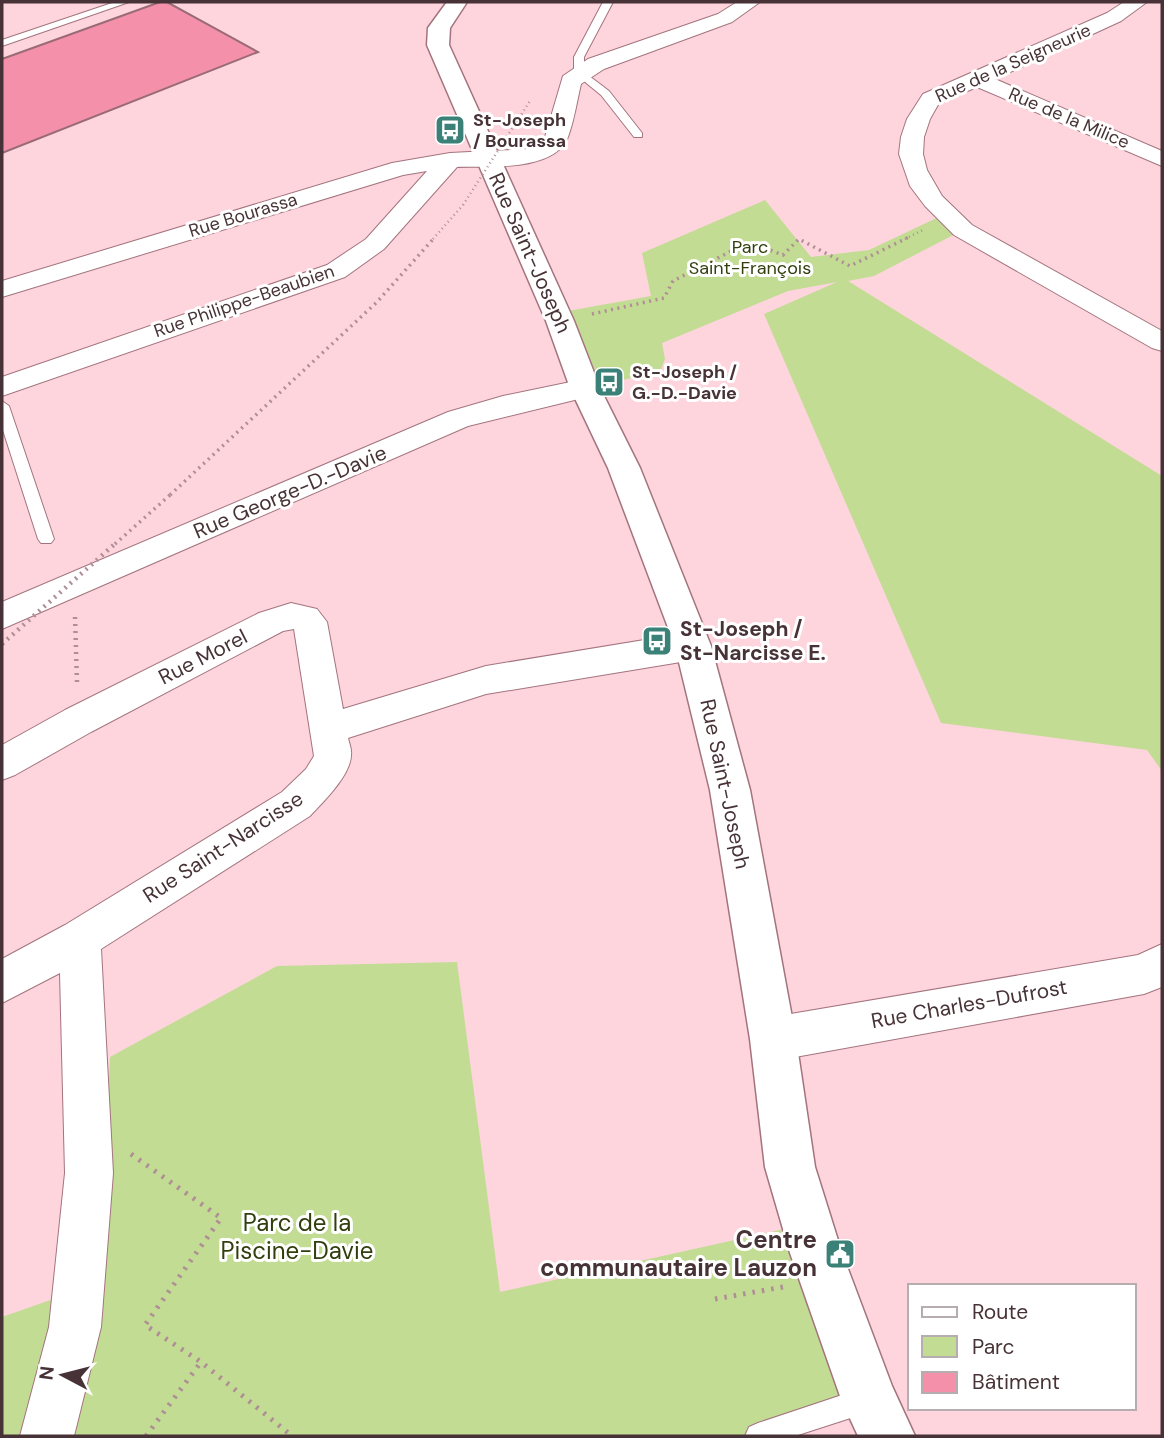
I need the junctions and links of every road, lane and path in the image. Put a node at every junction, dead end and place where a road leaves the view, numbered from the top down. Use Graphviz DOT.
graph roads {
  1 [pos="124,2"];
  2 [pos="457,2"];
  3 [pos="608,2"];
  4 [pos="750,2"];
  5 [pos="1136,6"];
  6 [pos="2,43"];
  7 [pos="579,73"];
  8 [pos="975,78"];
  9 [pos="530,101"];
  10 [pos="638,135"];
  11 [pos="487,157"];
  12 [pos="1162,159"];
  13 [pos="450,160"];
  14 [pos="949,218"];
  15 [pos="2,289"];
  16 [pos="561,321"];
  17 [pos="1162,342"];
  18 [pos="2,387"];
  19 [pos="585,388"];
  20 [pos="2,406"];
  21 [pos="46,539"];
  22 [pos="74,585"];
  23 [pos="2,616"];
  24 [pos="2,644"];
  25 [pos="693,646"];
  26 [pos="78,721"];
  27 [pos="329,729"];
  28 [pos="2,764"];
  29 [pos="80,939"];
  30 [pos="1162,964"];
  31 [pos="2,982"];
  32 [pos="773,1039"];
  33 [pos="87,1126"];
  34 [pos="827,1279"];
  35 [pos="715,1299"];
  36 [pos="201,1362"];
  37 [pos="869,1399"];
  38 [pos="47,1436"];
  39 [pos="146,1436"];
  40 [pos="292,1436"];
  41 [pos="758,1436"];
  42 [pos="887,1436"];
  1 -- 6 [label="lane"];
  2 -- 11 [label="street, Rue Saint-Joseph"];
  3 -- 7 [label="lane"];
  4 -- 7 [label="street"];
  5 -- 8 [label="street, Rue de la Seigneurie"];
  7 -- 10 [label="lane"];
  7 -- 11 [label="street, Rue Bourassa"];
  8 -- 12 [label="street, Rue de la Milice"];
  8 -- 14 [label="street, Rue de la Seigneurie"];
  9 -- 24 [label="path, bridge"];
  11 -- 13 [label="street, Rue Bourassa"];
  11 -- 16 [label="street, Rue Saint-Joseph"];
  13 -- 15 [label="street, Rue Bourassa"];
  13 -- 18 [label="street, Rue Philippe-Beaubien"];
  14 -- 16 [label="path"];
  14 -- 17 [label="street, Rue de la Seigneurie"];
  16 -- 19 [label="street, Rue Saint-Joseph"];
  19 -- 22 [label="street, Rue George-D.-Davie"];
  19 -- 25 [label="street, Rue Saint-Joseph"];
  20 -- 21 [label="lane"];
  22 -- 23 [label="street, Rue George-D.-Davie"];
  22 -- 26 [label="path"];
  25 -- 27 [label="street"];
  25 -- 32 [label="street, Rue Saint-Joseph"];
  26 -- 27 [label="street, Rue Morel"];
  26 -- 28 [label="street, Rue Morel"];
  27 -- 29 [label="street, Rue Saint-Narcisse"];
  29 -- 31 [label="street, Rue Saint-Narcisse"];
  29 -- 33 [label="street"];
  30 -- 32 [label="street, Rue Charles-Dufrost"];
  32 -- 34 [label="street, Rue Saint-Joseph"];
  33 -- 36 [label="path"];
  33 -- 38 [label="street"];
  34 -- 35 [label="path"];
  34 -- 37 [label="street, Rue Saint-Joseph"];
  36 -- 39 [label="path"];
  36 -- 40 [label="path"];
  37 -- 41 [label="lane"];
  37 -- 42 [label="street, Rue Saint-Joseph"];
}
